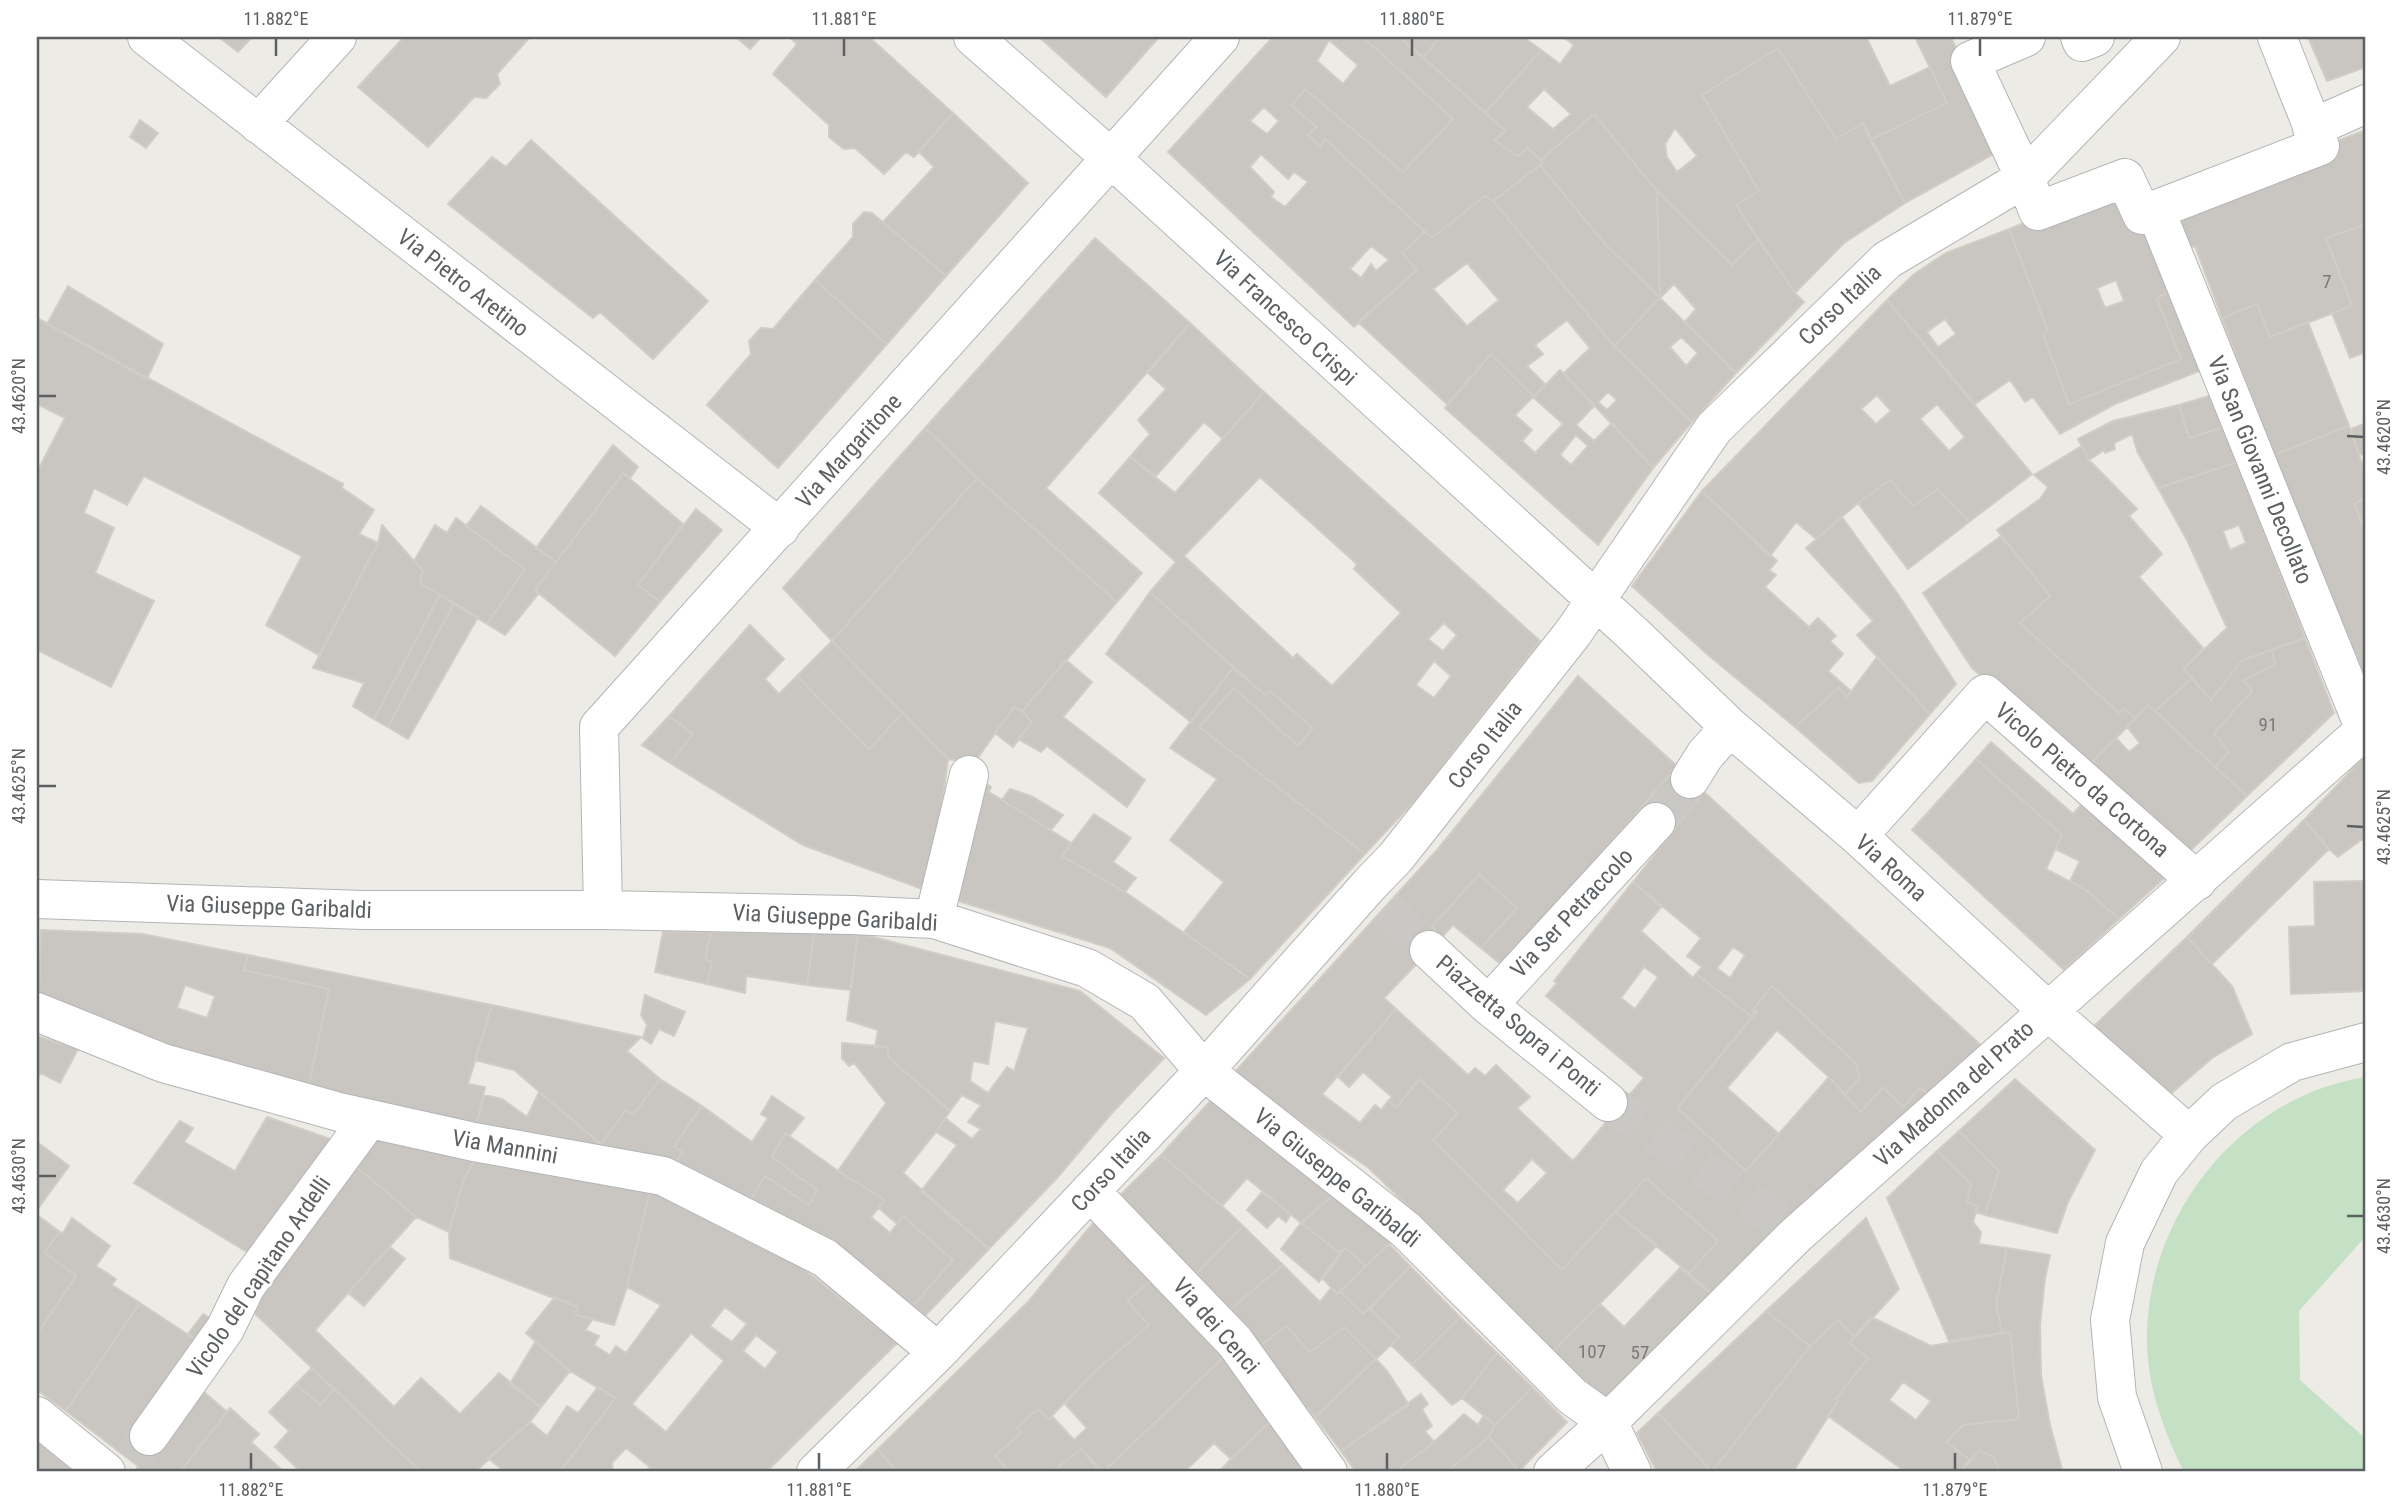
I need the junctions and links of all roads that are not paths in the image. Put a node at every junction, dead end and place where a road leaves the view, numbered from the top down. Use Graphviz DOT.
graph roads {
  1 [pos="147,37"];
  2 [pos="337,37"];
  3 [pos="973,37"];
  4 [pos="1220,37"];
  5 [pos="2080,37"];
  6 [pos="2095,37"];
  7 [pos="2161,37"];
  8 [pos="2277,37"];
  9 [pos="2007,40"];
  10 [pos="2366,104"];
  11 [pos="258,124"];
  12 [pos="2312,128"];
  13 [pos="1112,159"];
  14 [pos="2025,178"];
  15 [pos="2155,209"];
  16 [pos="780,528"];
  17 [pos="1595,600"];
  18 [pos="1730,727"];
  19 [pos="2366,729"];
  20 [pos="969,775"];
  21 [pos="1690,779"];
  22 [pos="1656,822"];
  23 [pos="1858,836"];
  24 [pos="2197,881"];
  25 [pos="37,899"];
  26 [pos="603,911"];
  27 [pos="934,919"];
  28 [pos="1429,950"];
  29 [pos="1488,1005"];
  30 [pos="2048,1011"];
  31 [pos="37,1012"];
  32 [pos="2366,1042"];
  33 [pos="1204,1072"];
  34 [pos="1608,1102"];
  35 [pos="369,1119"];
  36 [pos="2189,1135"];
  37 [pos="1090,1191"];
  38 [pos="938,1352"];
  39 [pos="37,1416"];
  40 [pos="1608,1422"];
  41 [pos="128,1460"];
  42 [pos="816,1472"];
  43 [pos="1328,1472"];
  44 [pos="1553,1472"];
  45 [pos="1632,1472"];
  46 [pos="2143,1472"];
  1 -- 11 [label="street, Via Pietro Aretino"];
  2 -- 11 [label="street"];
  3 -- 13 [label="street, Via Francesco Crispi"];
  4 -- 13 [label="street, Via Margaritone"];
  5 -- 6 [label="street"];
  7 -- 14 [label="street, Corso Italia"];
  8 -- 12 [label="street"];
  9 -- 14 [label="street"];
  10 -- 12 [label="street"];
  11 -- 16 [label="street, Via Pietro Aretino"];
  12 -- 15 [label="street"];
  13 -- 16 [label="street, Via Margaritone"];
  13 -- 17 [label="street, Via Francesco Crispi"];
  14 -- 15 [label="street"];
  14 -- 17 [label="street, Corso Italia"];
  15 -- 19 [label="street, Via San Giovanni Decollato"];
  16 -- 26 [label="street, Via Margaritone"];
  17 -- 18 [label="street, Via Roma"];
  17 -- 33 [label="street, Corso Italia"];
  18 -- 21 [label="street"];
  18 -- 23 [label="street, Via Roma"];
  19 -- 24 [label="street, Via Madonna del Prato"];
  20 -- 27 [label="street"];
  22 -- 29 [label="street, Via Ser Petraccolo"];
  23 -- 24 [label="street, Vicolo Pietro da Cortona"];
  23 -- 30 [label="street, Via Roma"];
  24 -- 30 [label="street, Via Madonna del Prato"];
  25 -- 26 [label="street, Via Giuseppe Garibaldi"];
  26 -- 27 [label="street, Via Giuseppe Garibaldi"];
  27 -- 33 [label="street, Via Giuseppe Garibaldi"];
  28 -- 29 [label="street, Piazzetta Sopra i Ponti"];
  29 -- 34 [label="street, Piazzetta Sopra i Ponti"];
  30 -- 36 [label="street, Via Roma"];
  30 -- 40 [label="street, Via Madonna del Prato"];
  31 -- 35 [label="street, Via Mannini"];
  32 -- 36 [label="street"];
  33 -- 37 [label="street, Corso Italia"];
  33 -- 40 [label="street, Via Giuseppe Garibaldi"];
  35 -- 38 [label="street, Via Mannini"];
  35 -- 41 [label="street, Vicolo del capitano Ardelli"];
  36 -- 46 [label="street"];
  37 -- 38 [label="street, Corso Italia"];
  37 -- 43 [label="street, Via dei Cenci"];
  38 -- 42 [label="street, Corso Italia"];
  39 -- 41 [label="street"];
  40 -- 44 [label="street, Via Madonna del Prato"];
  40 -- 45 [label="street, Via Giuseppe Garibaldi"];
}
